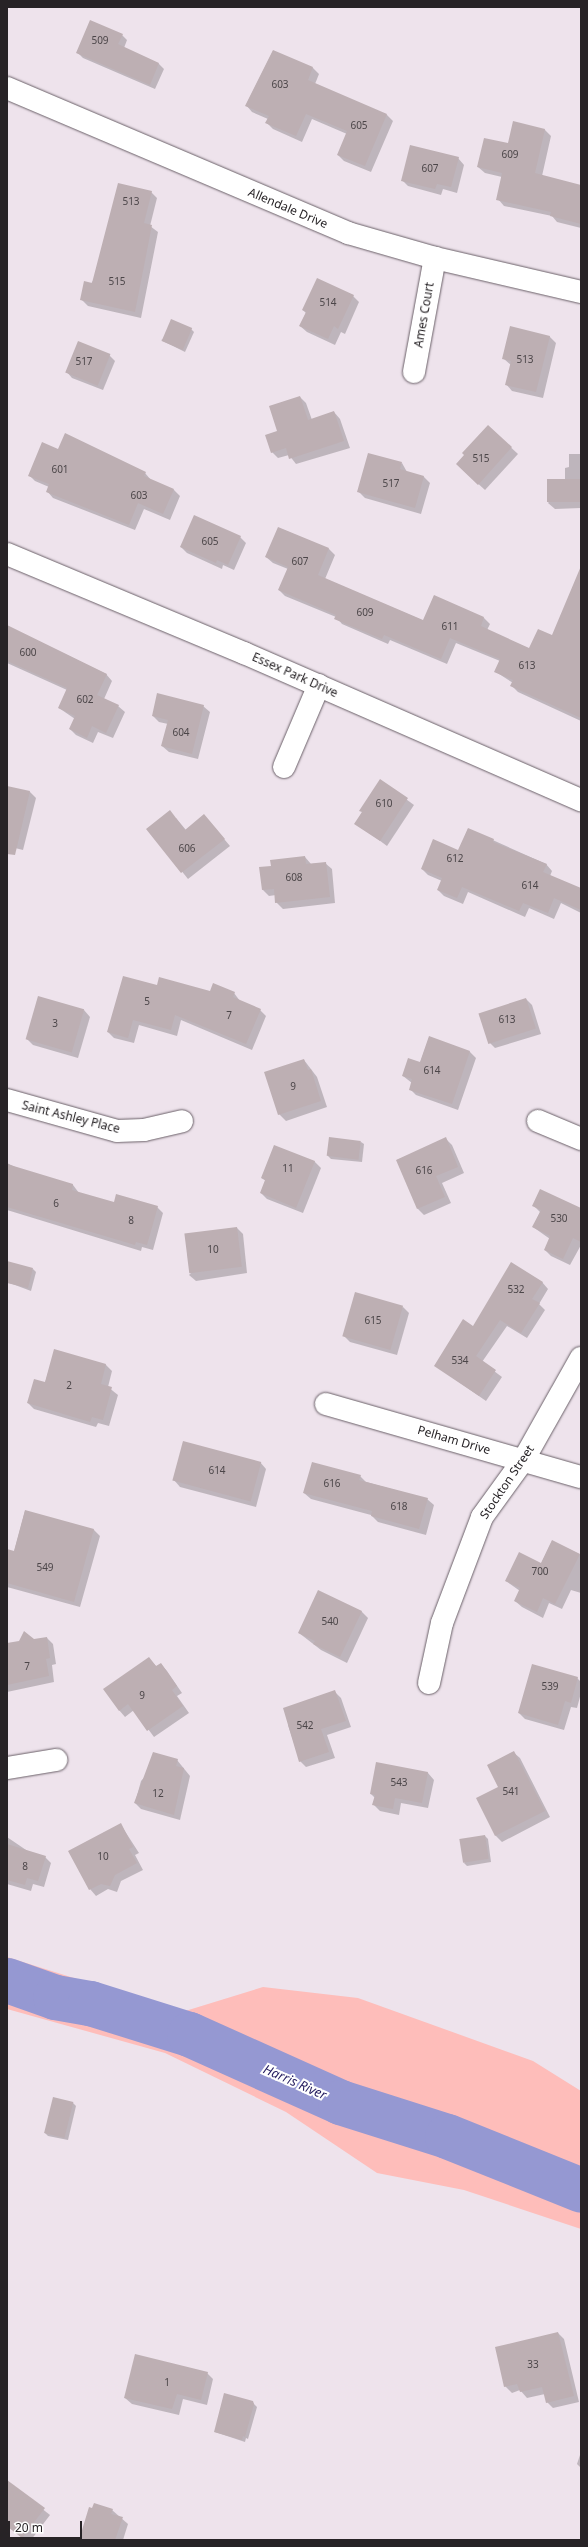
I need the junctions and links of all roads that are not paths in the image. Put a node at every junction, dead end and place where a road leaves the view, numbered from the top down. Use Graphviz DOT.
graph roads {
  1 [pos="7,88"];
  2 [pos="435,258"];
  3 [pos="581,292"];
  4 [pos="414,372"];
  5 [pos="7,554"];
  6 [pos="319,685"];
  7 [pos="284,767"];
  8 [pos="581,800"];
  9 [pos="7,1100"];
  10 [pos="182,1121"];
  11 [pos="538,1121"];
  12 [pos="581,1139"];
  13 [pos="581,1358"];
  14 [pos="326,1404"];
  15 [pos="524,1459"];
  16 [pos="581,1477"];
  17 [pos="429,1683"];
  18 [pos="56,1760"];
  19 [pos="7,1768"];
  1 -- 2 [label="street, Allendale Drive"];
  2 -- 3 [label="street, Allendale Drive"];
  2 -- 4 [label="street, Ames Court"];
  5 -- 6 [label="street, Essex Park Drive"];
  6 -- 7 [label="street"];
  6 -- 8 [label="street, Essex Park Drive"];
  9 -- 10 [label="street, Saint Ashley Place"];
  11 -- 12 [label="street"];
  13 -- 15 [label="street, Stockton Street"];
  14 -- 15 [label="street, Pelham Drive"];
  15 -- 16 [label="street, Pelham Drive"];
  15 -- 17 [label="street, Stockton Street"];
  18 -- 19 [label="street"];
}
